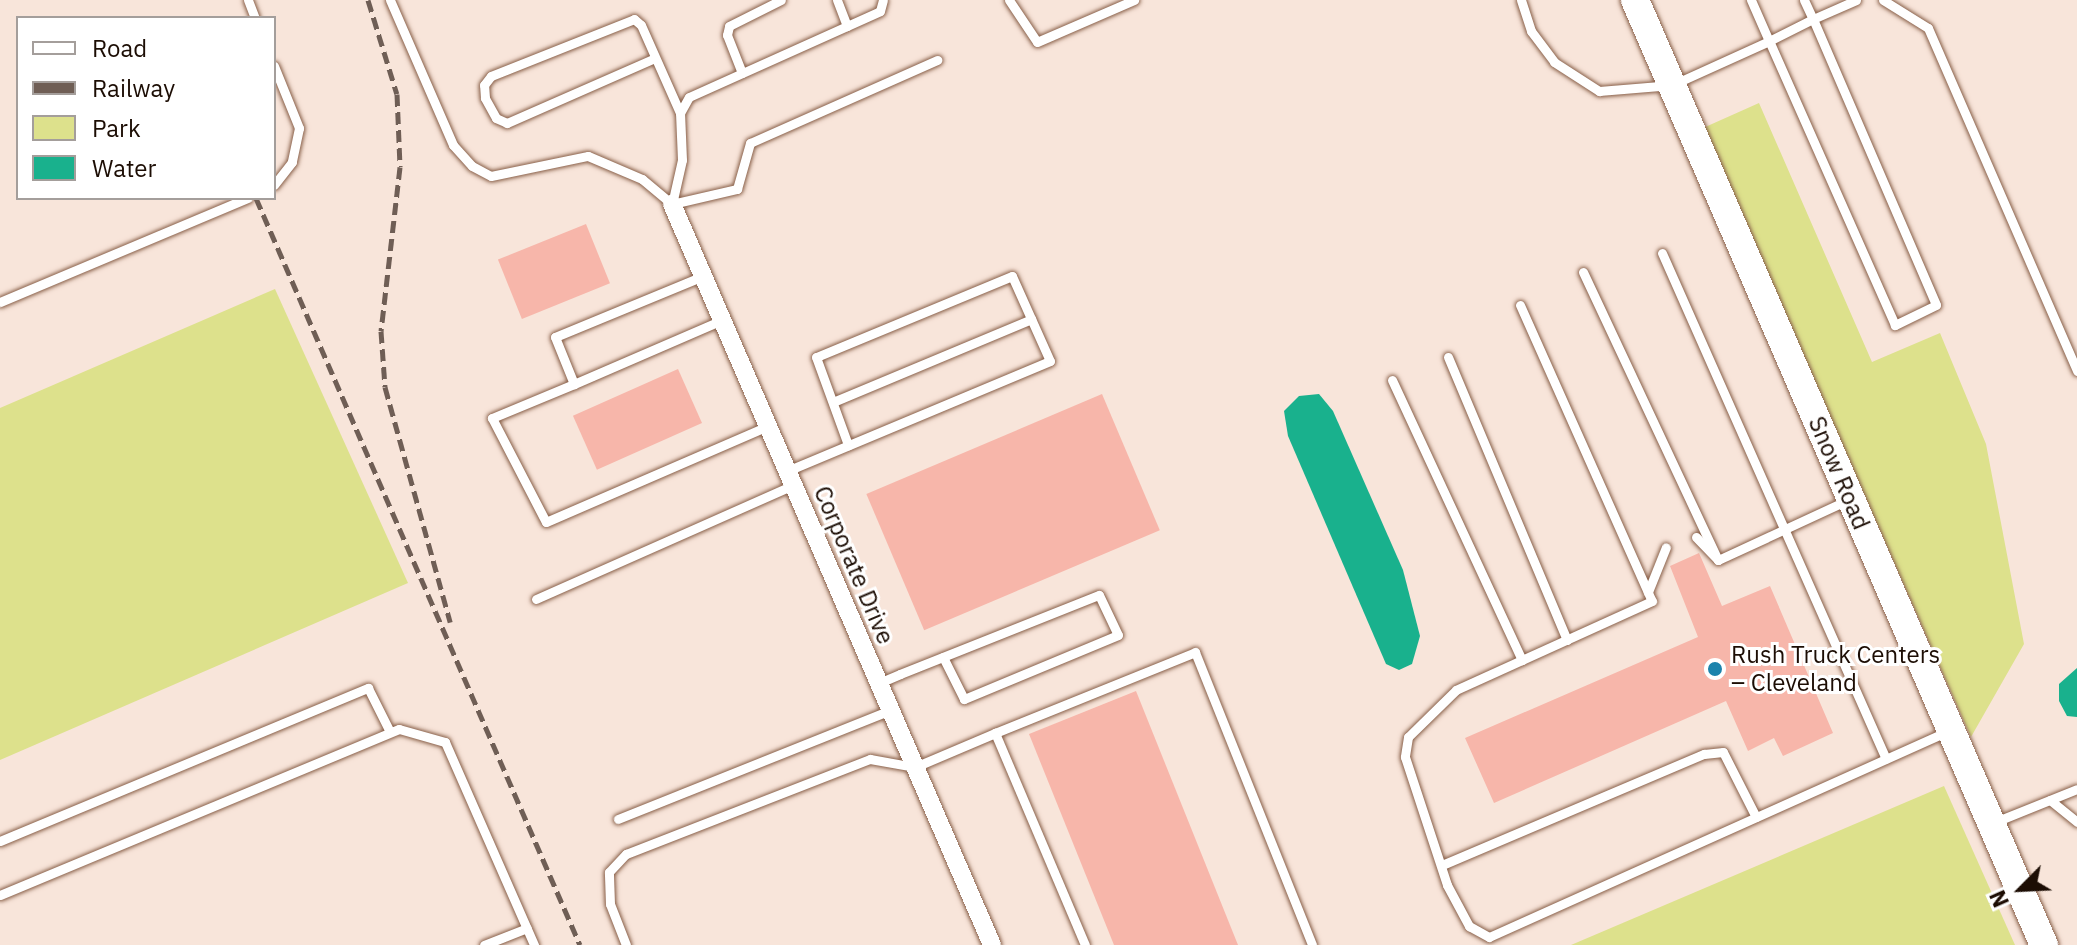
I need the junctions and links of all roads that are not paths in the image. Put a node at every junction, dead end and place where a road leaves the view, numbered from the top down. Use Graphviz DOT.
graph roads {
  1 [pos="390,0"];
  2 [pos="781,0"];
  3 [pos="837,0"];
  4 [pos="883,0"];
  5 [pos="1009,0"];
  6 [pos="1134,0"];
  7 [pos="1521,0"];
  8 [pos="1635,0"];
  9 [pos="1751,0"];
  10 [pos="1804,0"];
  11 [pos="1856,0"];
  12 [pos="1883,0"];
  13 [pos="1813,19"];
  14 [pos="847,26"];
  15 [pos="1769,41"];
  16 [pos="655,58"];
  17 [pos="937,60"];
  18 [pos="276,71"];
  19 [pos="742,73"];
  20 [pos="1672,85"];
  21 [pos="680,113"];
  22 [pos="276,182"];
  23 [pos="243,200"];
  24 [pos="672,204"];
  25 [pos="1662,253"];
  26 [pos="1583,272"];
  27 [pos="703,276"];
  28 [pos="0,302"];
  29 [pos="1520,305"];
  30 [pos="1031,319"];
  31 [pos="722,320"];
  32 [pos="1448,357"];
  33 [pos="2077,371"];
  34 [pos="1392,380"];
  35 [pos="574,384"];
  36 [pos="833,402"];
  37 [pos="768,426"];
  38 [pos="848,445"];
  39 [pos="790,478"];
  40 [pos="1851,499"];
  41 [pos="1785,529"];
  42 [pos="1696,537"];
  43 [pos="1666,547"];
  44 [pos="1718,560"];
  45 [pos="1648,592"];
  46 [pos="536,599"];
  47 [pos="1567,640"];
  48 [pos="943,657"];
  49 [pos="1522,660"];
  50 [pos="879,683"];
  51 [pos="890,710"];
  52 [pos="1951,729"];
  53 [pos="390,732"];
  54 [pos="995,733"];
  55 [pos="1886,759"];
  56 [pos="915,767"];
  57 [pos="2077,789"];
  58 [pos="2050,800"];
  59 [pos="1756,817"];
  60 [pos="618,819"];
  61 [pos="2077,822"];
  62 [pos="1992,824"];
  63 [pos="0,841"];
  64 [pos="1442,865"];
  65 [pos="0,895"];
  66 [pos="527,928"];
  67 [pos="484,945"];
  68 [pos="534,945"];
  69 [pos="626,945"];
  70 [pos="992,945"];
  71 [pos="1085,945"];
  72 [pos="1312,945"];
  73 [pos="2044,945"];
  1 -- 24 [label="lane"];
  2 -- 19 [label="lane"];
  3 -- 14 [label="lane"];
  4 -- 14 [label="lane"];
  5 -- 6 [label="lane"];
  7 -- 20 [label="lane"];
  8 -- 20 [label="main road, Snow Road"];
  9 -- 15 [label="lane"];
  10 -- 13 [label="lane"];
  11 -- 13 [label="lane"];
  12 -- 33 [label="lane"];
  13 -- 15 [label="lane"];
  13 -- 15 [label="lane"];
  14 -- 19 [label="lane"];
  15 -- 20 [label="lane"];
  16 -- 16 [label="lane"];
  16 -- 21 [label="lane"];
  17 -- 24 [label="lane"];
  18 -- 22 [label="lane"];
  19 -- 21 [label="lane"];
  20 -- 40 [label="main road, Snow Road"];
  21 -- 24 [label="lane"];
  23 -- 28 [label="lane"];
  24 -- 27 [label="street, Corporate Drive"];
  25 -- 41 [label="lane"];
  26 -- 44 [label="lane"];
  27 -- 31 [label="street, Corporate Drive"];
  27 -- 35 [label="lane"];
  29 -- 45 [label="lane"];
  30 -- 36 [label="lane"];
  30 -- 36 [label="lane"];
  30 -- 38 [label="lane"];
  31 -- 35 [label="lane"];
  31 -- 37 [label="street, Corporate Drive"];
  32 -- 47 [label="lane"];
  34 -- 49 [label="lane"];
  35 -- 37 [label="lane"];
  36 -- 38 [label="lane"];
  37 -- 39 [label="street, Corporate Drive"];
  38 -- 39 [label="lane"];
  39 -- 46 [label="lane"];
  39 -- 50 [label="street, Corporate Drive"];
  40 -- 41 [label="lane"];
  40 -- 52 [label="main road, Snow Road"];
  41 -- 44 [label="lane"];
  41 -- 55 [label="lane"];
  42 -- 44 [label="lane"];
  43 -- 45 [label="lane"];
  45 -- 47 [label="lane"];
  47 -- 49 [label="lane"];
  48 -- 48 [label="lane"];
  48 -- 50 [label="lane"];
  49 -- 64 [label="lane"];
  50 -- 51 [label="street, Corporate Drive"];
  51 -- 56 [label="street, Corporate Drive"];
  51 -- 60 [label="lane"];
  52 -- 55 [label="lane"];
  52 -- 62 [label="main road, Snow Road"];
  53 -- 63 [label="lane"];
  53 -- 65 [label="lane"];
  53 -- 66 [label="lane"];
  54 -- 56 [label="lane"];
  54 -- 71 [label="lane"];
  54 -- 72 [label="lane"];
  55 -- 59 [label="lane"];
  56 -- 69 [label="lane"];
  56 -- 70 [label="street, Corporate Drive"];
  57 -- 58 [label="lane"];
  58 -- 61 [label="lane"];
  58 -- 62 [label="lane"];
  59 -- 64 [label="lane"];
  59 -- 64 [label="lane"];
  62 -- 73 [label="main road, Snow Road"];
  66 -- 67 [label="lane"];
  66 -- 68 [label="lane"];
}
